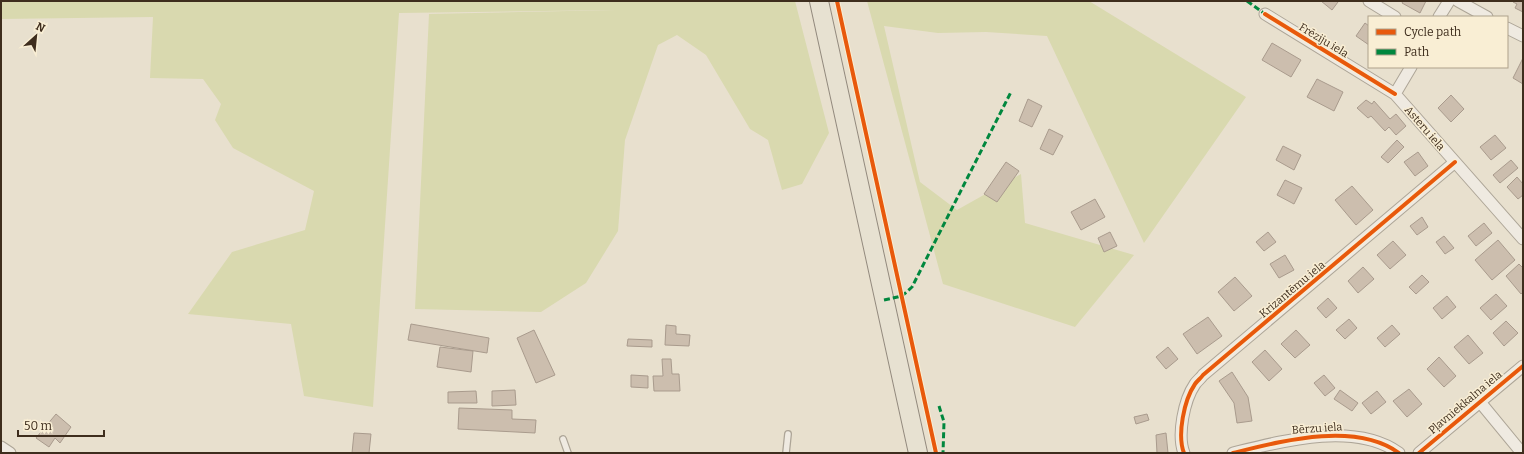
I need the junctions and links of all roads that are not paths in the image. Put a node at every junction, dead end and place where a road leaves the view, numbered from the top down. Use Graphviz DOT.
graph roads {
  1 [pos="818,1"];
  2 [pos="1369,1"];
  3 [pos="1449,1"];
  4 [pos="1458,1"];
  5 [pos="1265,14"];
  6 [pos="1393,16"];
  7 [pos="1441,16"];
  8 [pos="1486,16"];
  9 [pos="1508,28"];
  10 [pos="1523,36"];
  11 [pos="1410,68"];
  12 [pos="1396,94"];
  13 [pos="1456,162"];
  14 [pos="1523,239"];
  15 [pos="1523,366"];
  16 [pos="1480,402"];
  17 [pos="788,434"];
  18 [pos="563,440"];
  19 [pos="1,448"];
  20 [pos="10,453"];
  21 [pos="568,453"];
  22 [pos="786,453"];
  23 [pos="918,453"];
  24 [pos="1184,453"];
  25 [pos="1233,453"];
  26 [pos="1399,453"];
  27 [pos="1419,453"];
  28 [pos="1522,453"];
  1 -- 23 [label="main road"];
  2 -- 6 [label="street"];
  3 -- 7 [label="street"];
  4 -- 8 [label="street"];
  5 -- 12 [label="street, Frēziju iela"];
  9 -- 10 [label="street"];
  11 -- 12 [label="street"];
  12 -- 13 [label="street, Asteru iela"];
  13 -- 14 [label="street, Asteru iela"];
  13 -- 24 [label="street, Krizantēmu iela"];
  15 -- 16 [label="street, Pļavniekkalna iela"];
  16 -- 27 [label="street, Pļavniekkalna iela"];
  16 -- 28 [label="street"];
  17 -- 22 [label="lane"];
  18 -- 21 [label="lane"];
  19 -- 20 [label="street"];
  25 -- 26 [label="street, Bērzu iela"];
}
